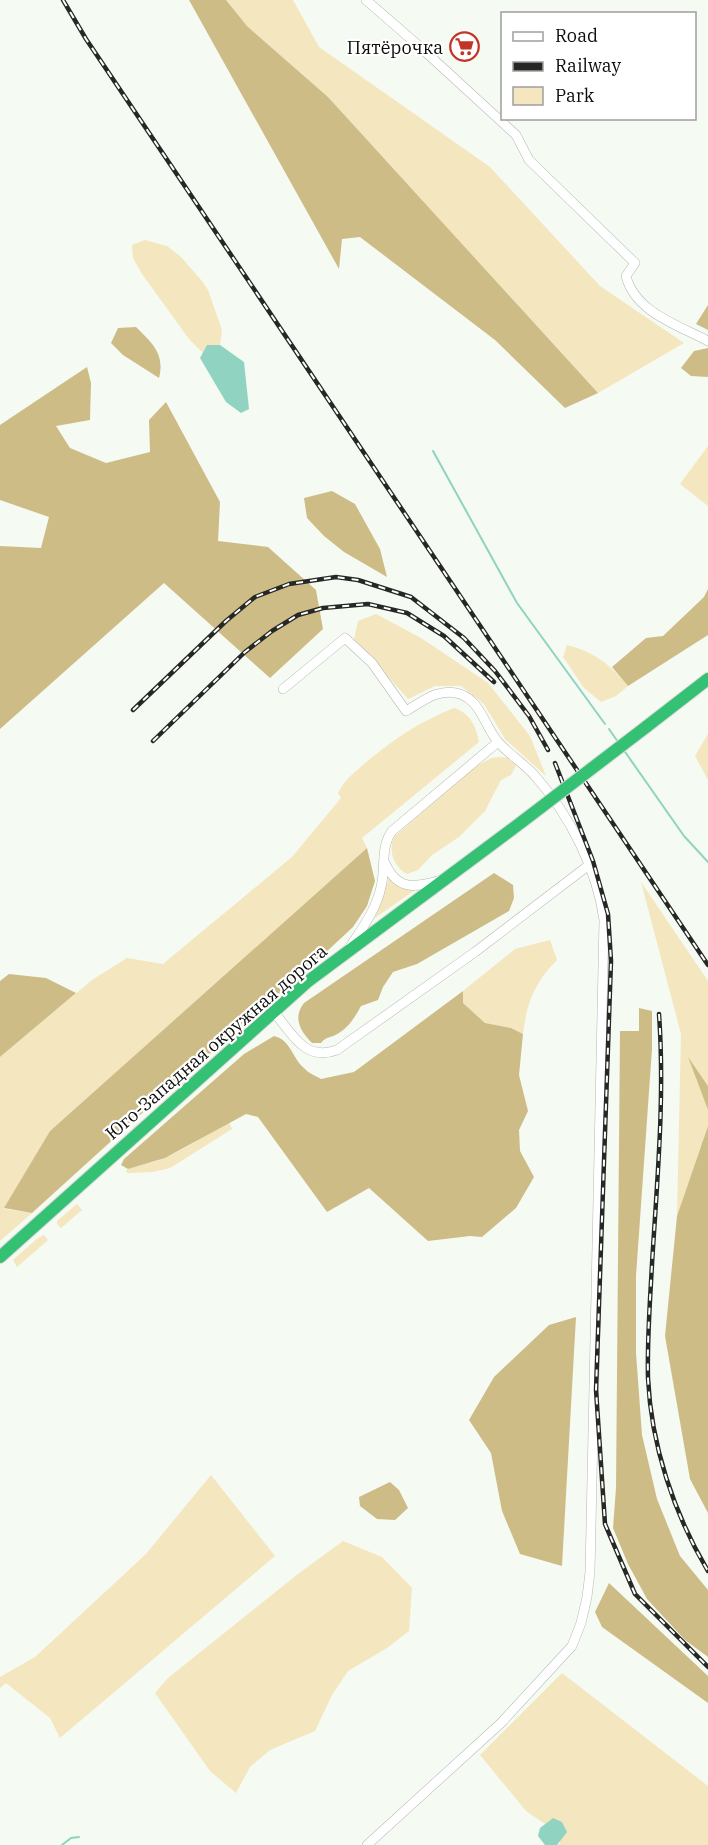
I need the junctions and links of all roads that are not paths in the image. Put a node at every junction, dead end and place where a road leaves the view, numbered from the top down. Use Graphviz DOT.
graph roads {
  1 [pos="366,0"];
  2 [pos="708,341"];
  3 [pos="708,679"];
  4 [pos="283,689"];
  5 [pos="498,742"];
  6 [pos="385,862"];
  7 [pos="589,865"];
  8 [pos="446,879"];
  9 [pos="347,952"];
  10 [pos="273,1011"];
  11 [pos="0,1257"];
  12 [pos="367,1845"];
  1 -- 2 [label="street"];
  3 -- 8 [label="highway, Юго-Западная окружная дорога, bridge"];
  4 -- 5 [label="street"];
  5 -- 6 [label="street"];
  5 -- 7 [label="street"];
  6 -- 8 [label="street"];
  6 -- 9 [label="street"];
  7 -- 10 [label="street"];
  7 -- 12 [label="street"];
  8 -- 9 [label="highway, Юго-Западная окружная дорога"];
  9 -- 10 [label="highway, Юго-Западная окружная дорога"];
  10 -- 11 [label="highway, Юго-Западная окружная дорога"];
}
